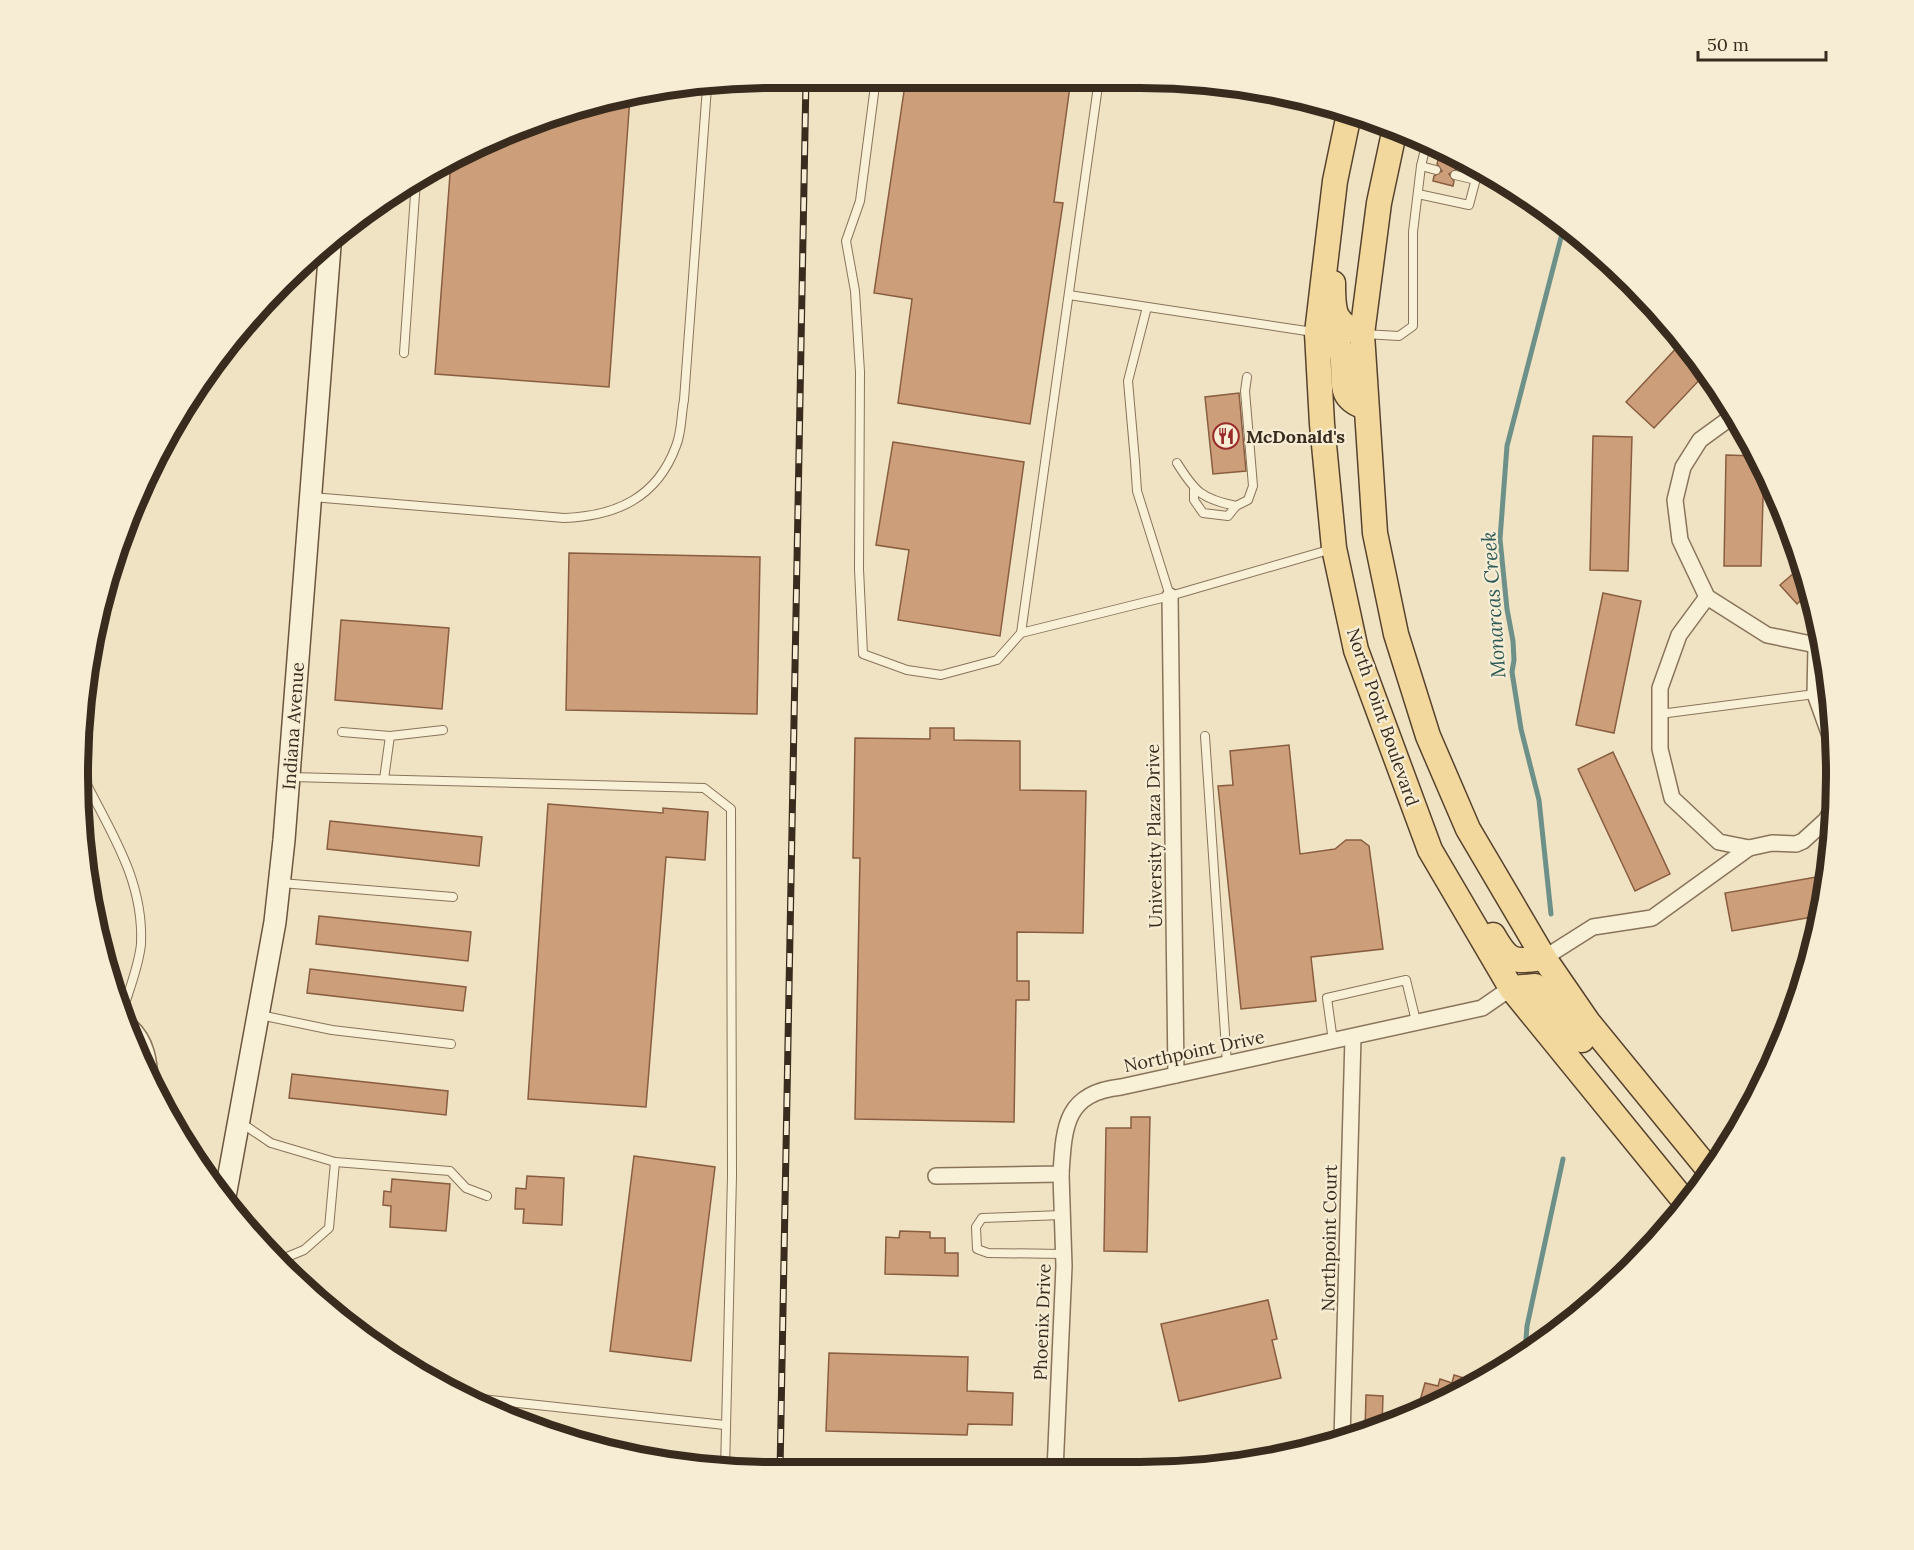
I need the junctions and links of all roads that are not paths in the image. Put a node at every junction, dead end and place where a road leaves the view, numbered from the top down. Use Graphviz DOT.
graph roads {
  1 [pos="875,88"];
  2 [pos="1098,88"];
  3 [pos="707,92"];
  4 [pos="1347,121"];
  5 [pos="1393,138"];
  6 [pos="1425,151"];
  7 [pos="1421,166"];
  8 [pos="1436,170"];
  9 [pos="1455,175"];
  10 [pos="1476,180"];
  11 [pos="415,191"];
  12 [pos="1418,194"];
  13 [pos="329,253"];
  14 [pos="1324,258"];
  15 [pos="1069,295"];
  16 [pos="1148,307"];
  17 [pos="1317,333"];
  18 [pos="1362,334"];
  19 [pos="404,353"];
  20 [pos="1247,377"];
  21 [pos="1365,407"];
  22 [pos="1726,420"];
  23 [pos="1178,463"];
  24 [pos="1194,490"];
  25 [pos="311,496"];
  26 [pos="1236,506"];
  27 [pos="1334,548"];
  28 [pos="1170,596"];
  29 [pos="1707,597"];
  30 [pos="1021,633"];
  31 [pos="1813,645"];
  32 [pos="1817,667"];
  33 [pos="1815,694"];
  34 [pos="1660,714"];
  35 [pos="1823,716"];
  36 [pos="443,730"];
  37 [pos="342,732"];
  38 [pos="390,736"];
  39 [pos="1205,736"];
  40 [pos="289,777"];
  41 [pos="384,779"];
  42 [pos="89,790"];
  43 [pos="1824,822"];
  44 [pos="1421,829"];
  45 [pos="1749,848"];
  46 [pos="279,883"];
  47 [pos="453,897"];
  48 [pos="1544,958"];
  49 [pos="1511,988"];
  50 [pos="126,999"];
  51 [pos="258,1014"];
  52 [pos="1416,1021"];
  53 [pos="1353,1037"];
  54 [pos="1333,1041"];
  55 [pos="451,1044"];
  56 [pos="1227,1064"];
  57 [pos="1630,1072"];
  58 [pos="1176,1075"];
  59 [pos="239,1121"];
  60 [pos="335,1162"];
  61 [pos="1704,1164"];
  62 [pos="1061,1174"];
  63 [pos="936,1176"];
  64 [pos="227,1188"];
  65 [pos="487,1196"];
  66 [pos="1681,1197"];
  67 [pos="1062,1215"];
  68 [pos="1064,1254"];
  69 [pos="287,1257"];
  70 [pos="492,1400"];
  71 [pos="725,1425"];
  72 [pos="1342,1430"];
  73 [pos="725,1460"];
  74 [pos="1055,1462"];
  1 -- 30 [label="lane"];
  2 -- 15 [label="lane"];
  3 -- 25 [label="lane"];
  4 -- 14 [label="main road, North Point Boulevard"];
  5 -- 18 [label="main road, North Point Boulevard"];
  6 -- 7 [label="lane"];
  7 -- 8 [label="lane"];
  7 -- 12 [label="lane"];
  9 -- 10 [label="lane"];
  10 -- 12 [label="lane"];
  11 -- 19 [label="lane"];
  12 -- 18 [label="lane"];
  13 -- 25 [label="main road, Indiana Avenue"];
  14 -- 17 [label="main road, North Point Boulevard"];
  14 -- 18 [label="main road"];
  15 -- 16 [label="lane"];
  15 -- 30 [label="lane"];
  16 -- 17 [label="lane"];
  16 -- 28 [label="lane"];
  17 -- 21 [label="main road"];
  17 -- 27 [label="main road, North Point Boulevard"];
  18 -- 21 [label="main road, North Point Boulevard"];
  20 -- 26 [label="lane"];
  21 -- 48 [label="main road, North Point Boulevard"];
  22 -- 29 [label="street"];
  23 -- 24 [label="lane"];
  24 -- 26 [label="lane"];
  24 -- 26 [label="lane"];
  25 -- 40 [label="main road, Indiana Avenue"];
  27 -- 28 [label="lane"];
  27 -- 44 [label="main road, North Point Boulevard"];
  28 -- 30 [label="lane"];
  28 -- 58 [label="street, University Plaza Drive"];
  29 -- 31 [label="street"];
  29 -- 34 [label="street"];
  32 -- 33 [label="street"];
  33 -- 34 [label="lane"];
  33 -- 35 [label="street"];
  34 -- 45 [label="street"];
  36 -- 38 [label="lane"];
  37 -- 38 [label="lane"];
  38 -- 41 [label="lane"];
  39 -- 56 [label="lane"];
  40 -- 41 [label="lane"];
  40 -- 46 [label="main road, Indiana Avenue"];
  41 -- 71 [label="lane"];
  42 -- 50 [label="lane"];
  43 -- 45 [label="street"];
  44 -- 48 [label="main road"];
  44 -- 49 [label="main road, North Point Boulevard"];
  45 -- 48 [label="street"];
  46 -- 47 [label="lane"];
  46 -- 51 [label="main road, Indiana Avenue"];
  48 -- 57 [label="main road, North Point Boulevard"];
  49 -- 52 [label="street, Northpoint Drive"];
  49 -- 57 [label="main road"];
  49 -- 66 [label="main road, North Point Boulevard"];
  51 -- 55 [label="lane"];
  51 -- 59 [label="main road, Indiana Avenue"];
  52 -- 53 [label="street, Northpoint Drive"];
  52 -- 54 [label="lane"];
  53 -- 54 [label="street, Northpoint Drive"];
  53 -- 72 [label="street, Northpoint Court"];
  54 -- 56 [label="street, Northpoint Drive"];
  56 -- 58 [label="street, Northpoint Drive"];
  57 -- 61 [label="main road, North Point Boulevard"];
  58 -- 62 [label="street, Northpoint Drive"];
  59 -- 60 [label="lane"];
  59 -- 64 [label="main road, Indiana Avenue"];
  60 -- 65 [label="lane"];
  60 -- 69 [label="lane"];
  62 -- 63 [label="street"];
  62 -- 67 [label="street, Phoenix Drive"];
  67 -- 68 [label="street, Phoenix Drive"];
  67 -- 68 [label="lane"];
  68 -- 74 [label="street, Phoenix Drive"];
  70 -- 71 [label="lane"];
  71 -- 73 [label="lane"];
}
